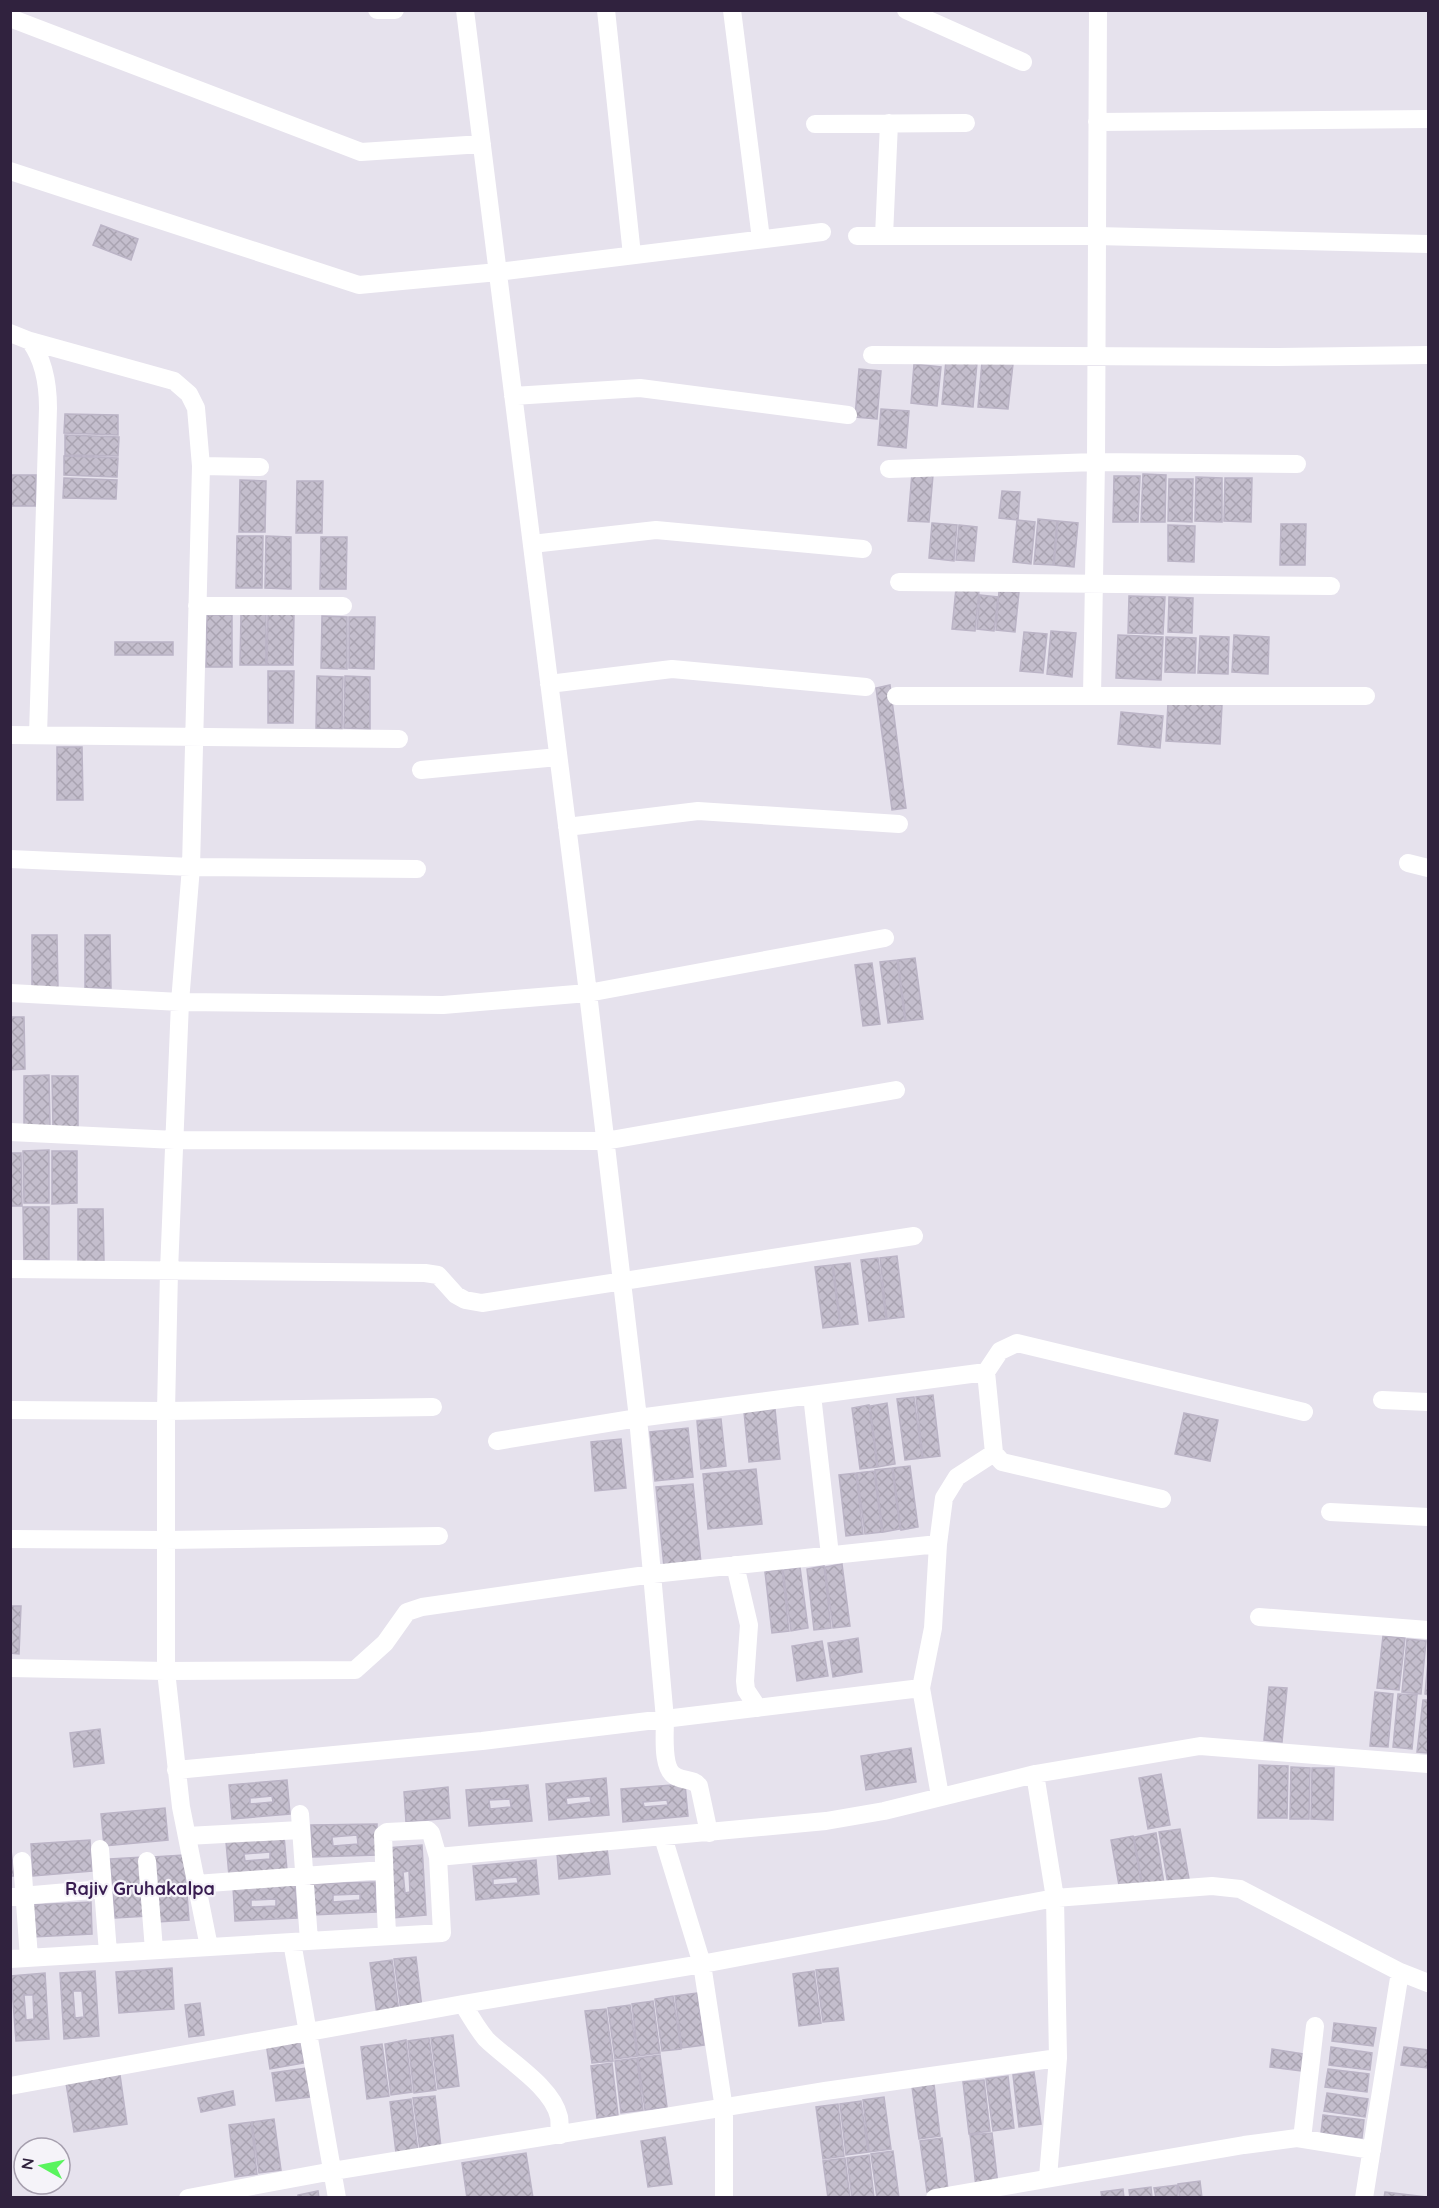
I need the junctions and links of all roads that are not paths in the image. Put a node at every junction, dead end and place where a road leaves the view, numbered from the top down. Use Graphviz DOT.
graph roads {
  1 [pos="377,10"];
  2 [pos="395,10"];
  3 [pos="465,10"];
  4 [pos="606,10"];
  5 [pos="732,10"];
  6 [pos="906,10"];
  7 [pos="1098,10"];
  8 [pos="10,18"];
  9 [pos="1023,62"];
  10 [pos="1428,119"];
  11 [pos="1097,122"];
  12 [pos="889,123"];
  13 [pos="966,123"];
  14 [pos="815,124"];
  15 [pos="482,144"];
  16 [pos="10,171"];
  17 [pos="822,232"];
  18 [pos="857,236"];
  19 [pos="884,236"];
  20 [pos="1096,236"];
  21 [pos="761,239"];
  22 [pos="1428,244"];
  23 [pos="632,255"];
  24 [pos="498,272"];
  25 [pos="10,333"];
  26 [pos="30,341"];
  27 [pos="872,355"];
  28 [pos="1428,355"];
  29 [pos="1095,357"];
  30 [pos="513,396"];
  31 [pos="848,415"];
  32 [pos="1096,462"];
  33 [pos="1297,464"];
  34 [pos="201,466"];
  35 [pos="260,467"];
  36 [pos="889,469"];
  37 [pos="532,544"];
  38 [pos="863,549"];
  39 [pos="898,582"];
  40 [pos="1093,584"];
  41 [pos="1331,586"];
  42 [pos="197,606"];
  43 [pos="343,606"];
  44 [pos="549,684"];
  45 [pos="866,687"];
  46 [pos="896,696"];
  47 [pos="1092,696"];
  48 [pos="1366,696"];
  49 [pos="10,735"];
  50 [pos="38,735"];
  51 [pos="194,738"];
  52 [pos="399,739"];
  53 [pos="558,757"];
  54 [pos="421,770"];
  55 [pos="899,824"];
  56 [pos="567,827"];
  57 [pos="10,859"];
  58 [pos="1408,863"];
  59 [pos="191,867"];
  60 [pos="1428,868"];
  61 [pos="417,869"];
  62 [pos="885,938"];
  63 [pos="10,993"];
  64 [pos="588,993"];
  65 [pos="180,1002"];
  66 [pos="896,1090"];
  67 [pos="10,1132"];
  68 [pos="175,1140"];
  69 [pos="605,1141"];
  70 [pos="914,1236"];
  71 [pos="10,1269"];
  72 [pos="169,1271"];
  73 [pos="622,1281"];
  74 [pos="986,1372"];
  75 [pos="812,1395"];
  76 [pos="1382,1400"];
  77 [pos="1428,1402"];
  78 [pos="433,1407"];
  79 [pos="10,1410"];
  80 [pos="166,1411"];
  81 [pos="1304,1412"];
  82 [pos="638,1418"];
  83 [pos="497,1441"];
  84 [pos="994,1453"];
  85 [pos="1162,1499"];
  86 [pos="1330,1512"];
  87 [pos="1428,1517"];
  88 [pos="439,1536"];
  89 [pos="10,1539"];
  90 [pos="166,1540"];
  91 [pos="938,1544"];
  92 [pos="830,1555"];
  93 [pos="735,1565"];
  94 [pos="653,1574"];
  95 [pos="1259,1617"];
  96 [pos="1428,1630"];
  97 [pos="10,1668"];
  98 [pos="166,1671"];
  99 [pos="921,1688"];
  100 [pos="758,1708"];
  101 [pos="665,1719"];
  102 [pos="1428,1764"];
  103 [pos="176,1770"];
  104 [pos="1035,1774"];
  105 [pos="940,1796"];
  106 [pos="709,1833"];
  107 [pos="187,1836"];
  108 [pos="663,1837"];
  109 [pos="100,1849"];
  110 [pos="438,1857"];
  111 [pos="22,1861"];
  112 [pos="147,1861"];
  113 [pos="383,1870"];
  114 [pos="304,1876"];
  115 [pos="196,1884"];
  116 [pos="103,1889"];
  117 [pos="17,1896"];
  118 [pos="1054,1898"];
  119 [pos="387,1936"];
  120 [pos="301,1941"];
  121 [pos="209,1947"];
  122 [pos="154,1950"];
  123 [pos="108,1953"];
  124 [pos="29,1958"];
  125 [pos="10,1959"];
  126 [pos="702,1964"];
  127 [pos="1400,1972"];
  128 [pos="1428,1983"];
  129 [pos="463,2004"];
  130 [pos="1315,2026"];
  131 [pos="308,2032"];
  132 [pos="1058,2058"];
  133 [pos="10,2086"];
  134 [pos="724,2109"];
  135 [pos="560,2135"];
  136 [pos="1302,2139"];
  137 [pos="1372,2150"];
  138 [pos="333,2171"];
  139 [pos="1048,2177"];
  140 [pos="941,2197"];
  141 [pos="188,2198"];
  142 [pos="338,2198"];
  143 [pos="724,2198"];
  144 [pos="1364,2198"];
  1 -- 2 [label="street"];
  3 -- 15 [label="street"];
  4 -- 23 [label="street"];
  5 -- 21 [label="street"];
  6 -- 9 [label="street"];
  7 -- 11 [label="street"];
  8 -- 15 [label="street"];
  10 -- 11 [label="street"];
  11 -- 20 [label="street"];
  12 -- 13 [label="street"];
  12 -- 14 [label="street"];
  12 -- 19 [label="street"];
  15 -- 24 [label="street"];
  16 -- 24 [label="street"];
  17 -- 21 [label="street"];
  18 -- 19 [label="street"];
  19 -- 20 [label="street"];
  20 -- 22 [label="street"];
  20 -- 29 [label="street"];
  21 -- 23 [label="street"];
  23 -- 24 [label="street"];
  24 -- 30 [label="street"];
  25 -- 26 [label="street"];
  26 -- 34 [label="street"];
  26 -- 50 [label="street"];
  27 -- 29 [label="street"];
  28 -- 29 [label="street"];
  29 -- 32 [label="street"];
  30 -- 31 [label="street"];
  30 -- 37 [label="street"];
  32 -- 33 [label="street"];
  32 -- 36 [label="street"];
  32 -- 40 [label="street"];
  34 -- 35 [label="street"];
  34 -- 42 [label="street"];
  37 -- 38 [label="street"];
  37 -- 44 [label="street"];
  39 -- 40 [label="street"];
  40 -- 41 [label="street"];
  40 -- 47 [label="street"];
  42 -- 43 [label="street"];
  42 -- 51 [label="street"];
  44 -- 45 [label="street"];
  44 -- 53 [label="street"];
  46 -- 47 [label="street"];
  47 -- 48 [label="street"];
  49 -- 50 [label="street"];
  50 -- 51 [label="street"];
  51 -- 52 [label="street"];
  51 -- 59 [label="street"];
  53 -- 54 [label="street"];
  53 -- 56 [label="street"];
  55 -- 56 [label="street"];
  56 -- 64 [label="street"];
  57 -- 59 [label="street"];
  58 -- 60 [label="street"];
  59 -- 61 [label="street"];
  59 -- 65 [label="street"];
  62 -- 64 [label="street"];
  63 -- 65 [label="street"];
  64 -- 65 [label="street"];
  64 -- 69 [label="street"];
  65 -- 68 [label="street"];
  66 -- 69 [label="street"];
  67 -- 68 [label="street"];
  68 -- 69 [label="street"];
  68 -- 72 [label="street"];
  69 -- 73 [label="street"];
  70 -- 73 [label="street"];
  71 -- 72 [label="street"];
  72 -- 73 [label="street"];
  72 -- 80 [label="street"];
  73 -- 82 [label="street"];
  74 -- 75 [label="street"];
  74 -- 81 [label="street"];
  74 -- 84 [label="street"];
  75 -- 82 [label="street"];
  75 -- 92 [label="street"];
  76 -- 77 [label="street"];
  78 -- 80 [label="street"];
  79 -- 80 [label="street"];
  80 -- 90 [label="street"];
  82 -- 83 [label="street"];
  82 -- 94 [label="street"];
  84 -- 85 [label="street"];
  84 -- 91 [label="street"];
  86 -- 87 [label="street"];
  88 -- 90 [label="street"];
  89 -- 90 [label="street"];
  90 -- 98 [label="street"];
  91 -- 92 [label="street"];
  91 -- 99 [label="street"];
  92 -- 93 [label="street"];
  93 -- 94 [label="street"];
  93 -- 100 [label="street"];
  94 -- 98 [label="street"];
  94 -- 101 [label="street"];
  95 -- 96 [label="street"];
  97 -- 98 [label="street"];
  98 -- 103 [label="street"];
  99 -- 100 [label="street"];
  99 -- 105 [label="street"];
  100 -- 101 [label="street"];
  101 -- 103 [label="street"];
  101 -- 106 [label="street"];
  102 -- 104 [label="street"];
  103 -- 107 [label="street"];
  104 -- 105 [label="street"];
  104 -- 118 [label="street"];
  105 -- 106 [label="street"];
  106 -- 108 [label="street"];
  107 -- 114 [label="street"];
  107 -- 115 [label="street"];
  108 -- 110 [label="street"];
  108 -- 126 [label="street"];
  109 -- 116 [label="street"];
  110 -- 113 [label="street"];
  110 -- 119 [label="street"];
  111 -- 117 [label="street"];
  112 -- 122 [label="street"];
  113 -- 114 [label="street"];
  113 -- 119 [label="street"];
  114 -- 115 [label="street"];
  114 -- 120 [label="street"];
  115 -- 121 [label="street"];
  116 -- 117 [label="street"];
  116 -- 123 [label="street"];
  117 -- 124 [label="street"];
  118 -- 126 [label="street"];
  118 -- 127 [label="street"];
  118 -- 132 [label="street"];
  119 -- 120 [label="street"];
  120 -- 121 [label="street"];
  120 -- 131 [label="street"];
  121 -- 122 [label="street"];
  122 -- 123 [label="street"];
  123 -- 124 [label="street"];
  124 -- 125 [label="street"];
  126 -- 129 [label="street"];
  126 -- 134 [label="street"];
  127 -- 128 [label="street"];
  127 -- 137 [label="street"];
  129 -- 131 [label="street"];
  129 -- 135 [label="street"];
  130 -- 136 [label="street"];
  131 -- 133 [label="street"];
  131 -- 138 [label="street"];
  132 -- 134 [label="street"];
  132 -- 139 [label="street"];
  134 -- 135 [label="street"];
  134 -- 143 [label="street"];
  135 -- 138 [label="street"];
  136 -- 137 [label="street"];
  136 -- 139 [label="street"];
  137 -- 144 [label="street"];
  138 -- 141 [label="street"];
  138 -- 142 [label="street"];
  139 -- 140 [label="street"];
}
